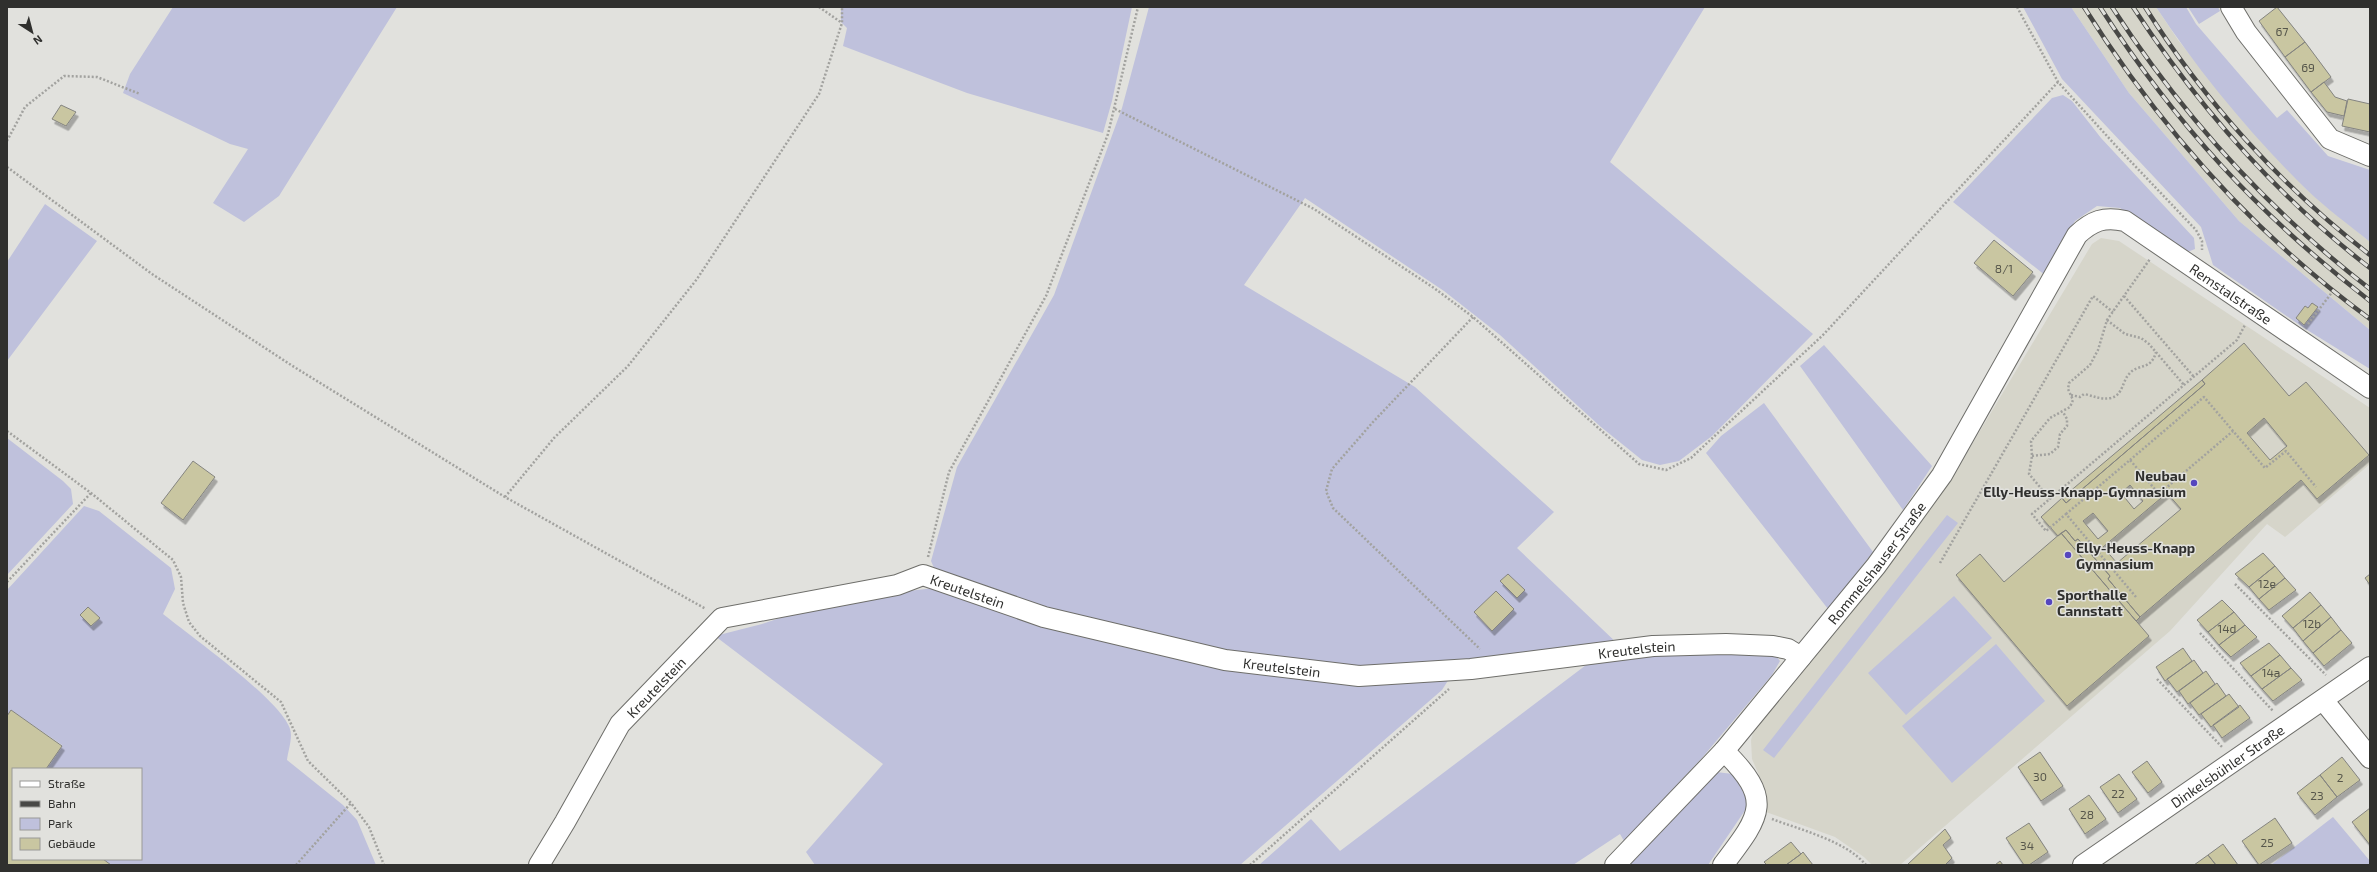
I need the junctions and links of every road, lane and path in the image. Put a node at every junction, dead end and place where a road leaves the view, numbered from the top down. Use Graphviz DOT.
graph roads {
  1 [pos="819,7"];
  2 [pos="842,7"];
  3 [pos="1138,7"];
  4 [pos="2017,7"];
  5 [pos="2231,7"];
  6 [pos="842,23"];
  7 [pos="2058,82"];
  8 [pos="140,94"];
  9 [pos="1116,109"];
  10 [pos="7,141"];
  11 [pos="2370,156"];
  12 [pos="7,167"];
  13 [pos="2088,226"];
  14 [pos="2160,246"];
  15 [pos="2191,268"];
  16 [pos="2333,291"];
  17 [pos="2124,296"];
  18 [pos="2253,309"];
  19 [pos="2113,312"];
  20 [pos="1473,318"];
  21 [pos="2107,320"];
  22 [pos="2308,323"];
  23 [pos="2156,352"];
  24 [pos="2194,377"];
  25 [pos="2184,385"];
  26 [pos="2370,388"];
  27 [pos="2071,395"];
  28 [pos="2063,412"];
  29 [pos="7,431"];
  30 [pos="2233,431"];
  31 [pos="2032,456"];
  32 [pos="2130,460"];
  33 [pos="2316,488"];
  34 [pos="91,493"];
  35 [pos="505,496"];
  36 [pos="2050,499"];
  37 [pos="2066,514"];
  38 [pos="1940,563"];
  39 [pos="924,575"];
  40 [pos="7,582"];
  41 [pos="2235,584"];
  42 [pos="2136,596"];
  43 [pos="722,618"];
  44 [pos="2200,632"];
  45 [pos="1801,657"];
  46 [pos="1499,666"];
  47 [pos="2370,667"];
  48 [pos="1471,669"];
  49 [pos="2157,680"];
  50 [pos="2339,688"];
  51 [pos="2323,700"];
  52 [pos="2286,725"];
  53 [pos="1724,751"];
  54 [pos="2370,758"];
  55 [pos="2235,760"];
  56 [pos="351,803"];
  57 [pos="1757,814"];
  58 [pos="296,865"];
  59 [pos="384,865"];
  60 [pos="539,865"];
  61 [pos="1250,865"];
  62 [pos="1615,865"];
  63 [pos="1723,865"];
  64 [pos="1866,865"];
  65 [pos="2083,865"];
  1 -- 6 [label="path"];
  2 -- 6 [label="path"];
  3 -- 9 [label="path"];
  4 -- 7 [label="path"];
  5 -- 11 [label="street"];
  6 -- 35 [label="path"];
  7 -- 15 [label="path"];
  7 -- 20 [label="path"];
  8 -- 10 [label="path"];
  9 -- 20 [label="path"];
  9 -- 39 [label="path"];
  12 -- 35 [label="path"];
  13 -- 14 [label="street, Remstalstraße"];
  13 -- 45 [label="street, Rommelshauser Straße"];
  14 -- 15 [label="street, Remstalstraße"];
  14 -- 17 [label="path"];
  15 -- 18 [label="street, Remstalstraße"];
  16 -- 22 [label="path"];
  17 -- 19 [label="path"];
  17 -- 24 [label="path"];
  18 -- 24 [label="path"];
  18 -- 26 [label="street, Remstalstraße"];
  19 -- 21 [label="path"];
  19 -- 38 [label="path"];
  20 -- 46 [label="path"];
  21 -- 23 [label="path"];
  21 -- 27 [label="path"];
  23 -- 25 [label="path"];
  23 -- 27 [label="path"];
  24 -- 25 [label="path"];
  25 -- 36 [label="path"];
  27 -- 28 [label="path"];
  28 -- 31 [label="path"];
  28 -- 31 [label="path"];
  29 -- 34 [label="path"];
  30 -- 32 [label="path"];
  30 -- 32 [label="path"];
  30 -- 33 [label="path"];
  31 -- 36 [label="path"];
  32 -- 37 [label="path"];
  34 -- 40 [label="path"];
  34 -- 56 [label="path"];
  35 -- 43 [label="path"];
  36 -- 37 [label="path"];
  37 -- 42 [label="path"];
  39 -- 43 [label="street, Kreutelstein"];
  39 -- 48 [label="street, Kreutelstein"];
  41 -- 50 [label="path"];
  43 -- 60 [label="street, Kreutelstein"];
  44 -- 52 [label="path"];
  45 -- 46 [label="street, Kreutelstein"];
  45 -- 53 [label="street, Rommelshauser Straße"];
  46 -- 48 [label="street, Kreutelstein"];
  47 -- 50 [label="street, Dinkelsbühler Straße"];
  48 -- 61 [label="path"];
  49 -- 55 [label="path"];
  50 -- 51 [label="street, Dinkelsbühler Straße"];
  51 -- 52 [label="street, Dinkelsbühler Straße"];
  51 -- 54 [label="street"];
  52 -- 55 [label="street, Dinkelsbühler Straße"];
  53 -- 57 [label="street"];
  53 -- 62 [label="street, Rommelshauser Straße"];
  55 -- 65 [label="street, Dinkelsbühler Straße"];
  56 -- 58 [label="path"];
  56 -- 59 [label="path"];
  57 -- 63 [label="street"];
  57 -- 64 [label="path"];
}
